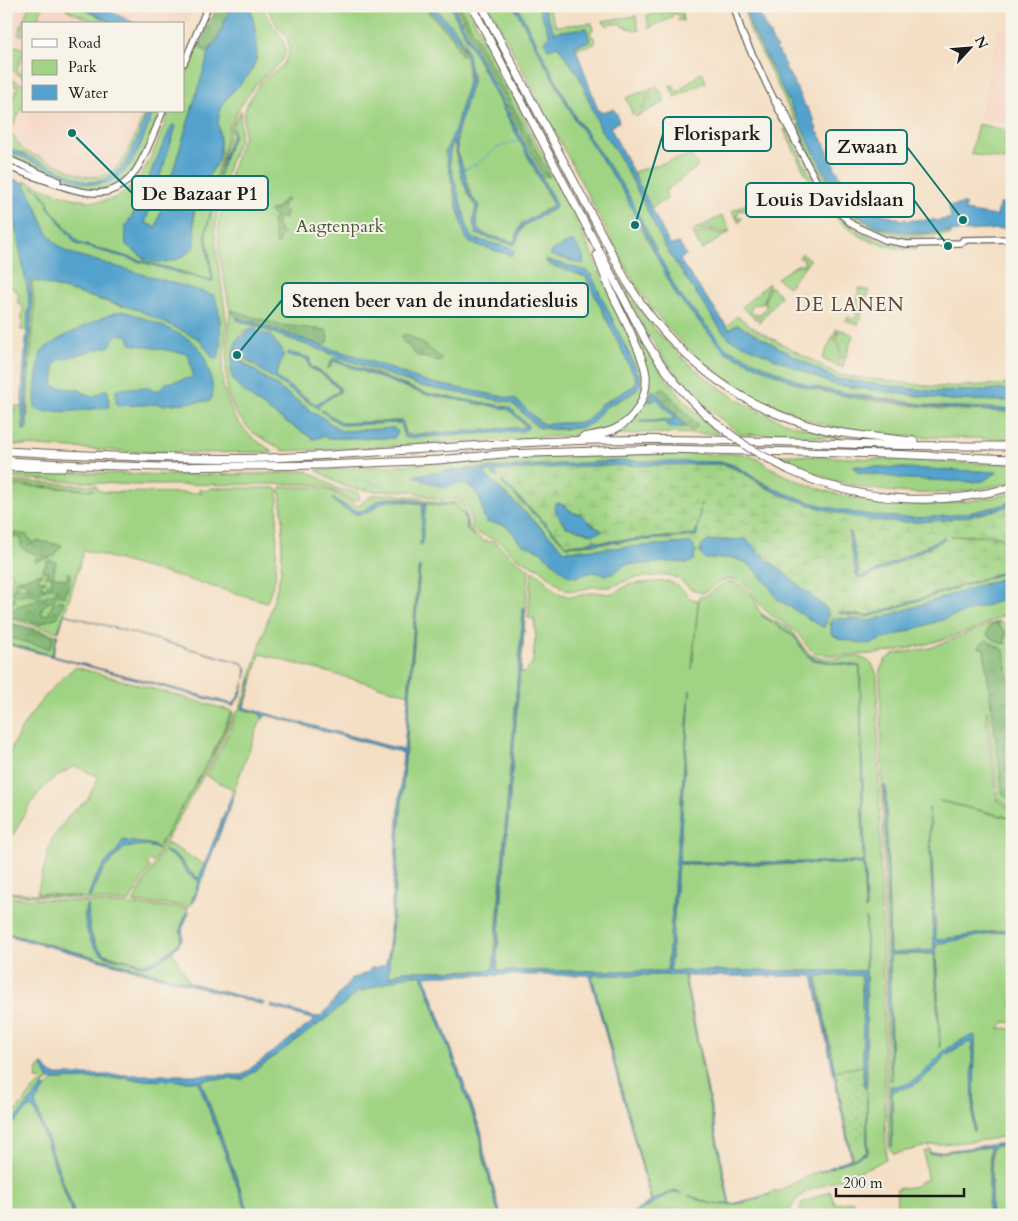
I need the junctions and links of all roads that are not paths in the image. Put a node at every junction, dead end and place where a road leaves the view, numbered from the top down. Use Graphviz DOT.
graph roads {
  1 [pos="208,6"];
  2 [pos="472,6"];
  3 [pos="482,6"];
  4 [pos="734,6"];
  5 [pos="185,61"];
  6 [pos="163,112"];
  7 [pos="6,158"];
  8 [pos="6,166"];
  9 [pos="88,193"];
  10 [pos="589,231"];
  11 [pos="1012,239"];
  12 [pos="547,442"];
  13 [pos="941,446"];
  14 [pos="1012,446"];
  15 [pos="6,451"];
  16 [pos="1012,459"];
  17 [pos="6,461"];
  18 [pos="82,465"];
  19 [pos="6,467"];
  20 [pos="1012,487"];
  1 -- 5 [label="main road"];
  2 -- 10 [label="highway"];
  3 -- 13 [label="highway"];
  4 -- 11 [label="main road"];
  6 -- 9 [label="main road"];
  7 -- 9 [label="main road"];
  8 -- 9 [label="main road"];
  10 -- 12 [label="highway"];
  10 -- 20 [label="highway, bridge"];
  12 -- 13 [label="highway"];
  12 -- 15 [label="highway"];
  13 -- 14 [label="highway"];
  16 -- 18 [label="highway"];
  17 -- 18 [label="highway"];
  18 -- 19 [label="highway"];
}
